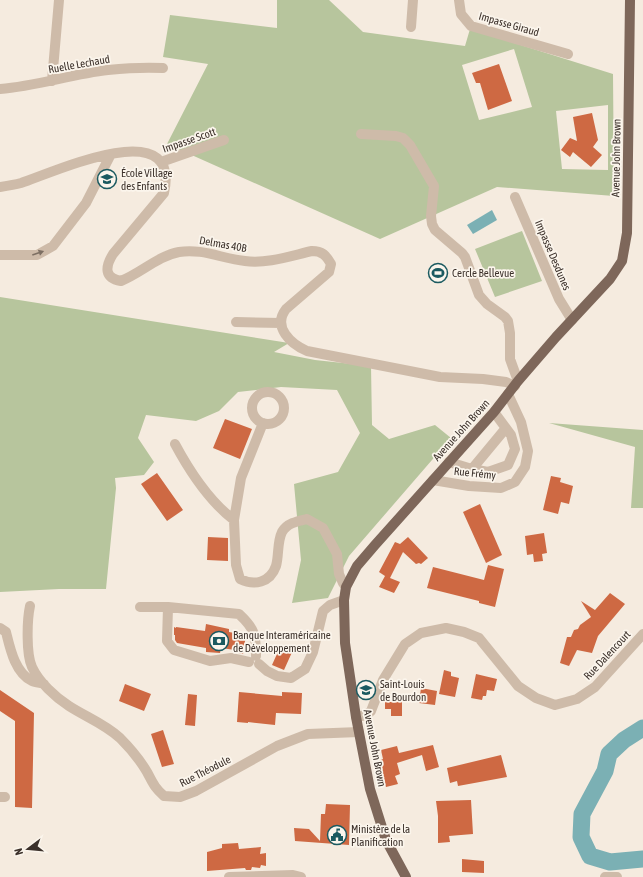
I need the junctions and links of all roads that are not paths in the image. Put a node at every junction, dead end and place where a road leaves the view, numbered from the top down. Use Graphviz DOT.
graph roads {
  1 [pos="59,0"];
  2 [pos="413,0"];
  3 [pos="459,0"];
  4 [pos="630,0"];
  5 [pos="411,27"];
  6 [pos="568,54"];
  7 [pos="163,68"];
  8 [pos="52,81"];
  9 [pos="0,89"];
  10 [pos="361,134"];
  11 [pos="224,140"];
  12 [pos="111,154"];
  13 [pos="161,162"];
  14 [pos="0,186"];
  15 [pos="515,197"];
  16 [pos="0,255"];
  17 [pos="572,320"];
  18 [pos="236,322"];
  19 [pos="281,323"];
  20 [pos="517,383"];
  21 [pos="508,394"];
  22 [pos="494,412"];
  23 [pos="263,423"];
  24 [pos="506,428"];
  25 [pos="175,444"];
  26 [pos="449,462"];
  27 [pos="472,469"];
  28 [pos="433,480"];
  29 [pos="234,520"];
  30 [pos="346,587"];
  31 [pos="344,600"];
  32 [pos="30,606"];
  33 [pos="140,607"];
  34 [pos="168,607"];
  35 [pos="0,628"];
  36 [pos="643,634"];
  37 [pos="254,661"];
  38 [pos="44,684"];
  39 [pos="356,717"];
  40 [pos="359,732"];
  41 [pos="229,877"];
  42 [pos="301,877"];
  43 [pos="406,877"];
  44 [pos="605,877"];
  45 [pos="617,877"];
  1 -- 8 [label="street"];
  2 -- 5 [label="street"];
  3 -- 6 [label="street, Impasse Giraud"];
  4 -- 17 [label="main road, Avenue John Brown"];
  7 -- 8 [label="street, Ruelle Lechaud"];
  8 -- 9 [label="street, Ruelle Lechaud"];
  10 -- 20 [label="street"];
  11 -- 13 [label="street, Impasse Scott"];
  12 -- 13 [label="street"];
  12 -- 14 [label="street"];
  16 -- 12 [label="street, one-way"];
  13 -- 19 [label="street, Delmas 40B"];
  15 -- 17 [label="street, Impasse Desdunes"];
  17 -- 20 [label="main road, Avenue John Brown"];
  18 -- 19 [label="street"];
  19 -- 20 [label="street"];
  20 -- 21 [label="main road, Avenue John Brown"];
  21 -- 22 [label="main road, Avenue John Brown"];
  21 -- 28 [label="street, Rue Frémy"];
  22 -- 24 [label="street"];
  22 -- 26 [label="main road, Avenue John Brown"];
  23 -- 29 [label="street"];
  24 -- 27 [label="street"];
  24 -- 27 [label="street"];
  25 -- 29 [label="street"];
  26 -- 27 [label="street"];
  26 -- 28 [label="main road, Avenue John Brown"];
  28 -- 30 [label="main road, Avenue John Brown"];
  29 -- 30 [label="street"];
  30 -- 31 [label="main road, Avenue John Brown"];
  31 -- 37 [label="street"];
  31 -- 39 [label="main road, Avenue John Brown"];
  32 -- 38 [label="street"];
  33 -- 34 [label="street"];
  34 -- 37 [label="street"];
  34 -- 37 [label="street"];
  35 -- 38 [label="street"];
  36 -- 39 [label="street, Rue Dalencourt"];
  38 -- 40 [label="street, Rue Théodule"];
  39 -- 40 [label="main road, Avenue John Brown"];
  40 -- 43 [label="main road, Avenue John Brown"];
  41 -- 42 [label="street"];
  44 -- 45 [label="street"];
}
